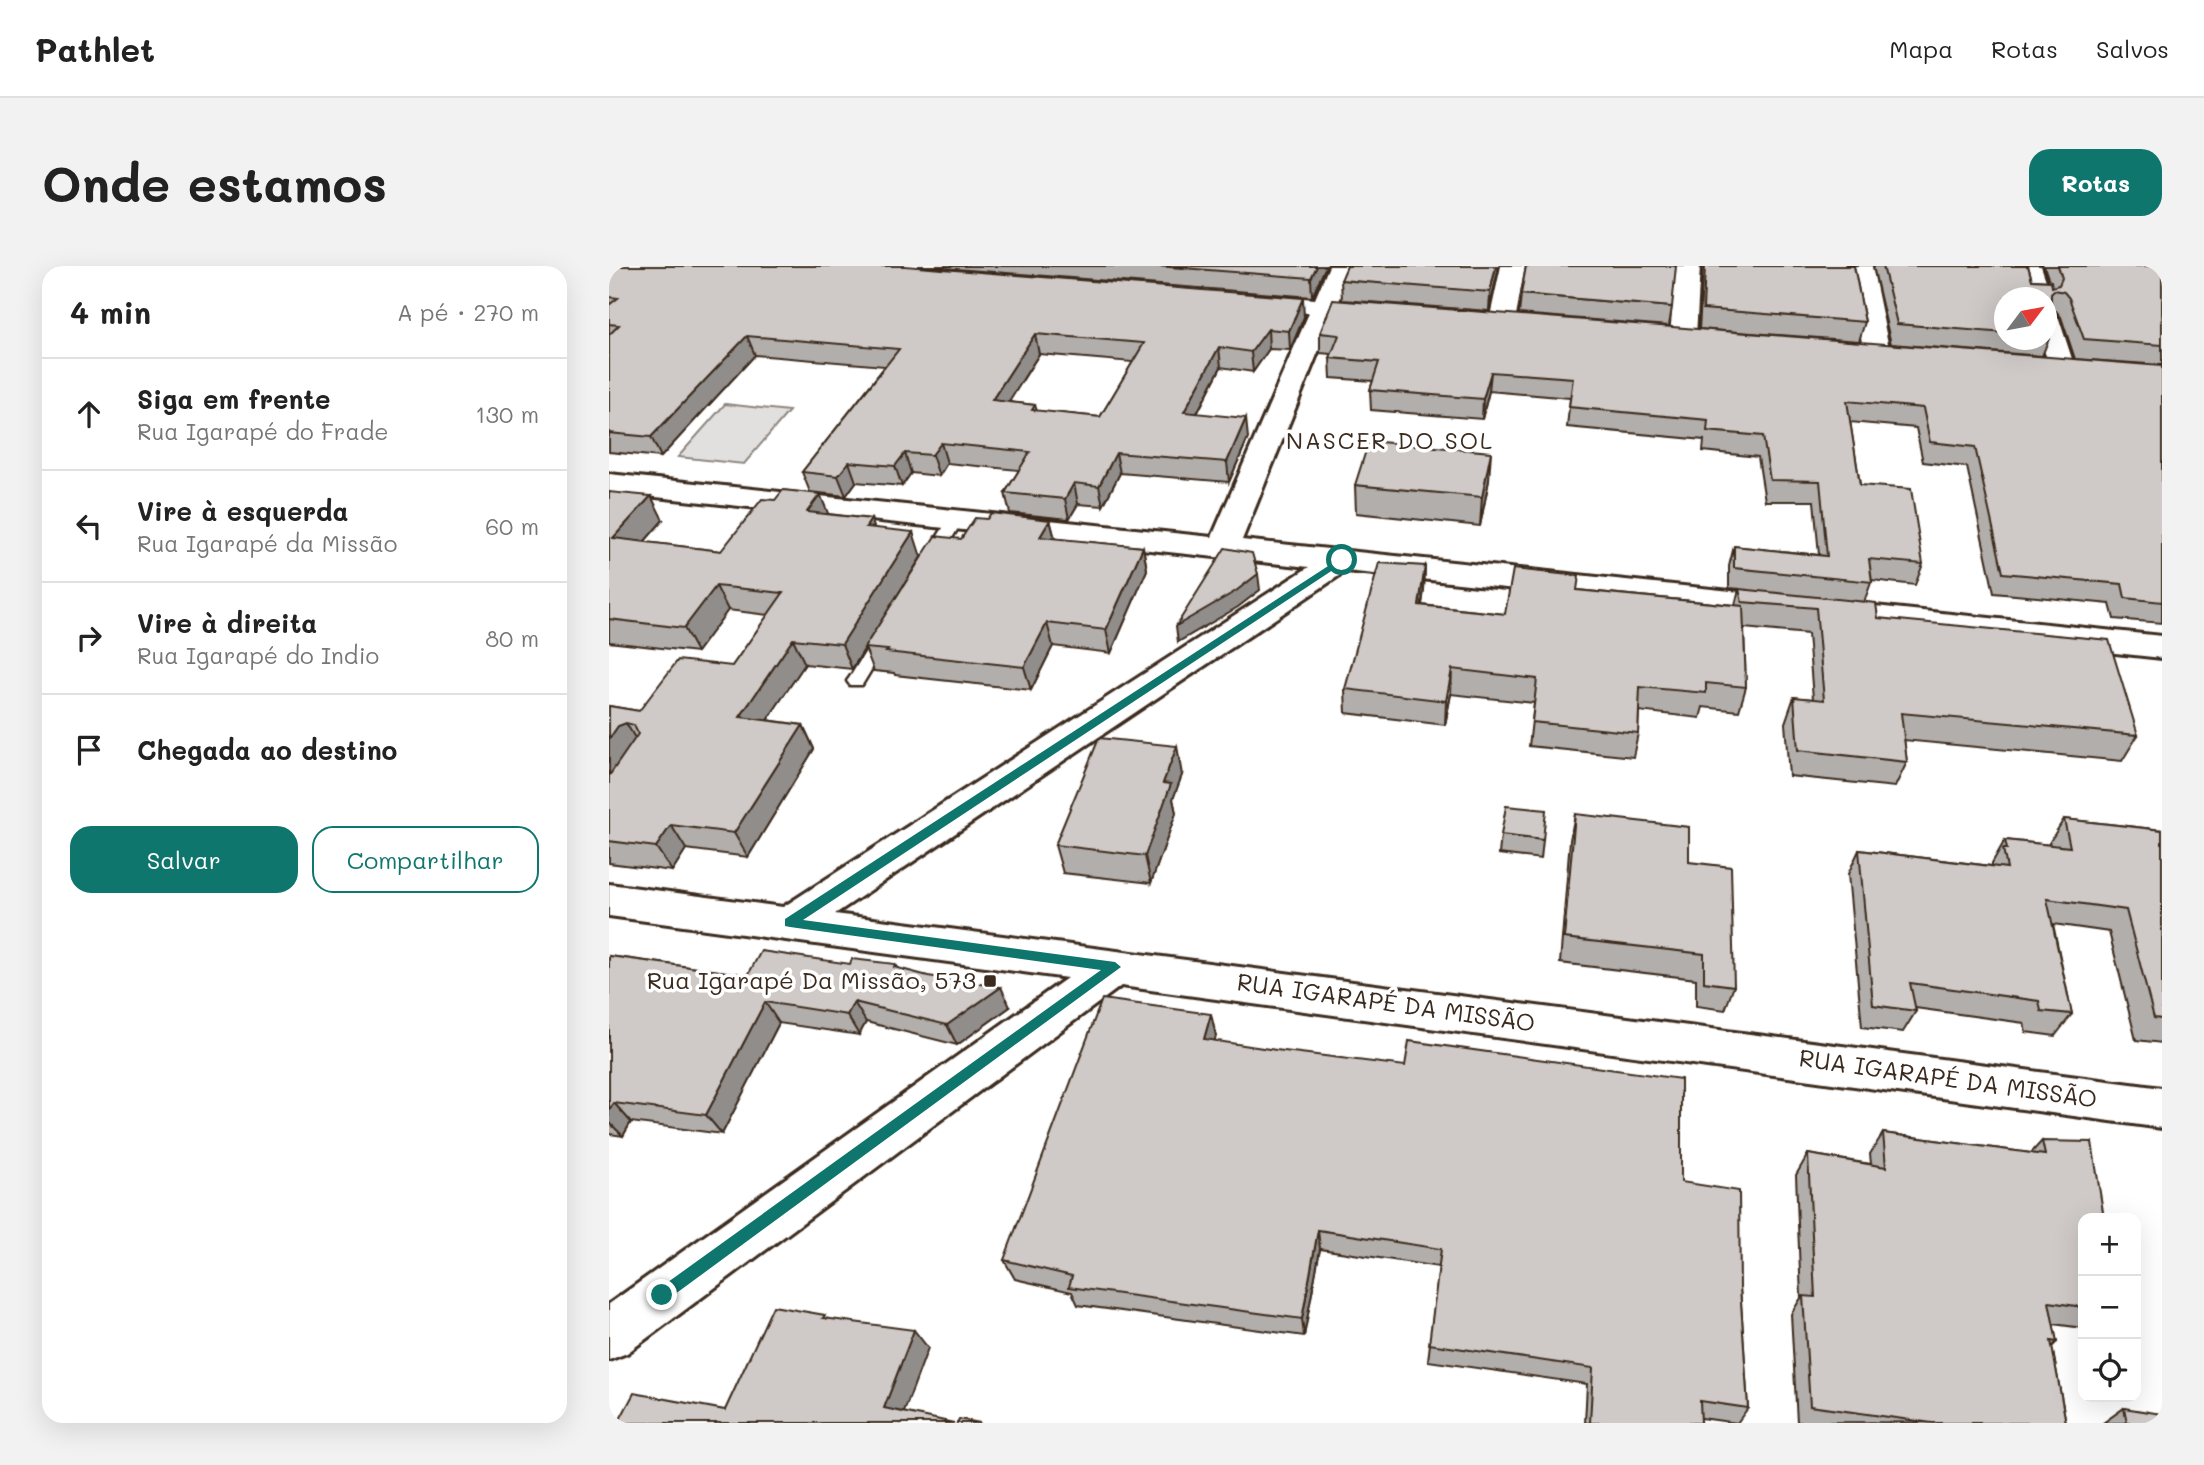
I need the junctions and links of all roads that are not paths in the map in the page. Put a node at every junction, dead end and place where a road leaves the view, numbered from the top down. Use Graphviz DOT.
graph roads {
  1 [pos="1341,266"];
  2 [pos="1513,266"];
  3 [pos="1688,266"];
  4 [pos="1860,266"];
  5 [pos="2029,266"];
  6 [pos="2036,287"];
  7 [pos="1229,300"];
  8 [pos="1322,307"];
  9 [pos="1405,314"];
  10 [pos="1474,319"];
  11 [pos="1502,321"];
  12 [pos="1529,324"];
  13 [pos="1711,338"];
  14 [pos="2057,338"];
  15 [pos="1849,350"];
  16 [pos="1877,353"];
  17 [pos="1903,355"];
  18 [pos="2036,366"];
  19 [pos="609,483"];
  20 [pos="955,520"];
  21 [pos="1223,548"];
  22 [pos="1342,560"];
  23 [pos="920,578"];
  24 [pos="891,624"];
  25 [pos="2162,647"];
  26 [pos="856,681"];
  27 [pos="609,900"];
  28 [pos="790,923"];
  29 [pos="1115,967"];
  30 [pos="2162,1108"];
  31 [pos="609,1335"];
  1 -- 8 [label="street"];
  2 -- 11 [label="street"];
  3 -- 13 [label="street"];
  4 -- 16 [label="street"];
  5 -- 6 [label="street"];
  7 -- 8 [label="street"];
  8 -- 9 [label="street"];
  8 -- 21 [label="street"];
  10 -- 11 [label="street"];
  11 -- 12 [label="street"];
  14 -- 18 [label="street"];
  15 -- 16 [label="street"];
  16 -- 17 [label="street"];
  19 -- 20 [label="street"];
  20 -- 21 [label="street"];
  20 -- 23 [label="lane"];
  21 -- 22 [label="street"];
  22 -- 25 [label="street"];
  22 -- 28 [label="street"];
  24 -- 26 [label="lane"];
  27 -- 28 [label="street, RUA IGARAPÉ DA MISSÃO"];
  28 -- 29 [label="street, RUA IGARAPÉ DA MISSÃO"];
  29 -- 30 [label="street, RUA IGARAPÉ DA MISSÃO"];
  29 -- 31 [label="street"];
}
